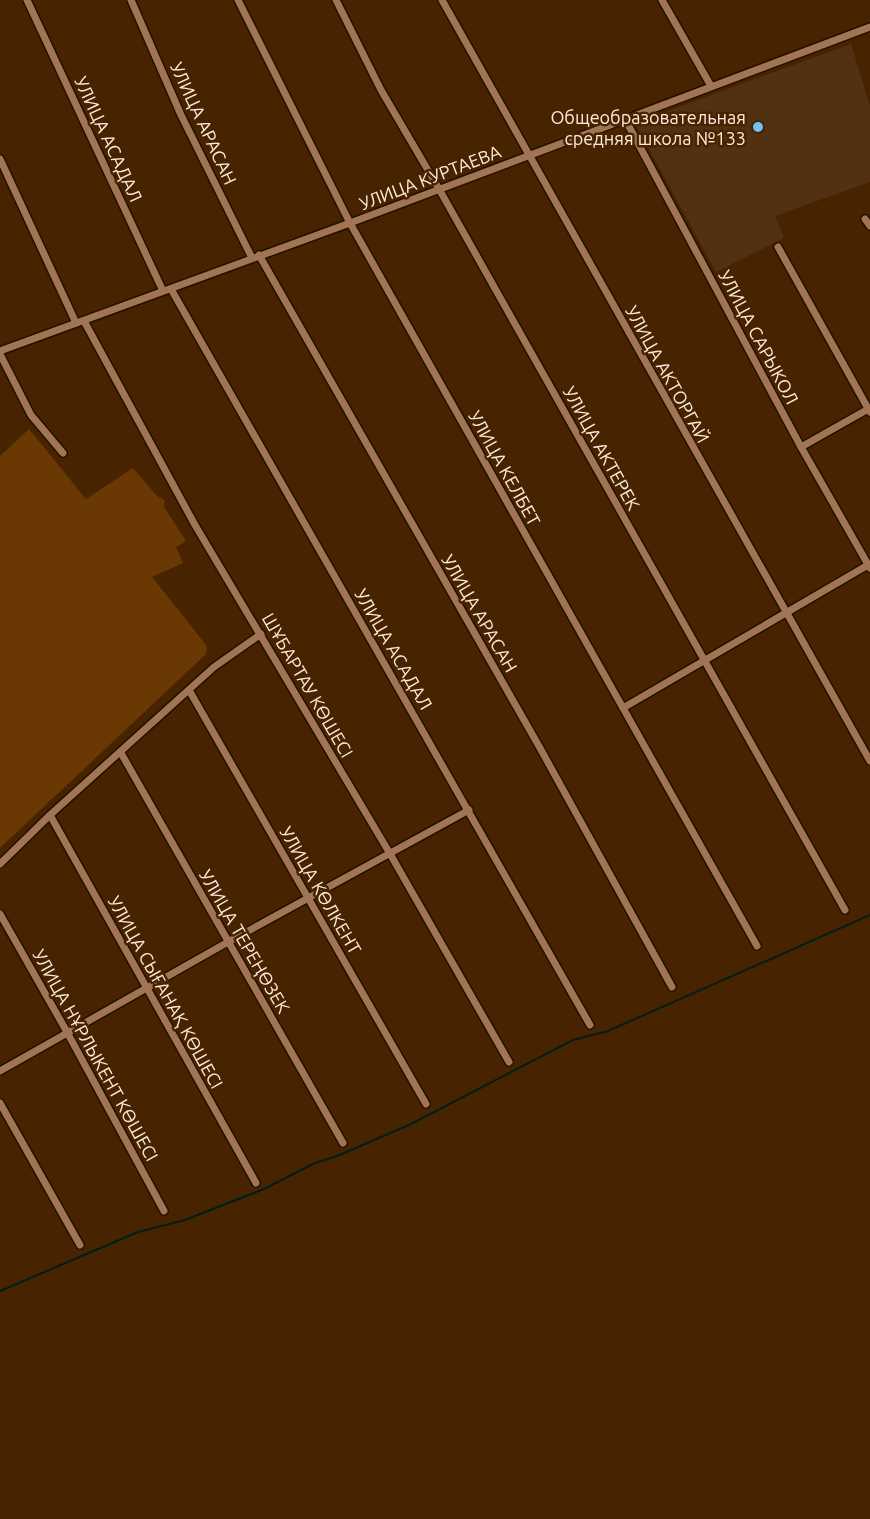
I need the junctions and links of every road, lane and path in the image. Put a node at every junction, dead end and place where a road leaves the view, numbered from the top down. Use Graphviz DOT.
graph roads {
  1 [pos="27,0"];
  2 [pos="131,0"];
  3 [pos="238,0"];
  4 [pos="336,0"];
  5 [pos="442,0"];
  6 [pos="662,0"];
  7 [pos="870,27"];
  8 [pos="711,86"];
  9 [pos="625,119"];
  10 [pos="529,156"];
  11 [pos="0,159"];
  12 [pos="439,189"];
  13 [pos="865,219"];
  14 [pos="350,223"];
  15 [pos="870,226"];
  16 [pos="778,247"];
  17 [pos="255,257"];
  18 [pos="167,290"];
  19 [pos="80,322"];
  20 [pos="0,352"];
  21 [pos="869,410"];
  22 [pos="801,447"];
  23 [pos="63,453"];
  24 [pos="869,567"];
  25 [pos="785,613"];
  26 [pos="261,634"];
  27 [pos="705,661"];
  28 [pos="189,690"];
  29 [pos="623,708"];
  30 [pos="121,753"];
  31 [pos="870,761"];
  32 [pos="469,810"];
  33 [pos="50,815"];
  34 [pos="389,852"];
  35 [pos="0,864"];
  36 [pos="308,897"];
  37 [pos="845,910"];
  38 [pos="0,915"];
  39 [pos="228,942"];
  40 [pos="757,946"];
  41 [pos="672,987"];
  42 [pos="147,988"];
  43 [pos="590,1025"];
  44 [pos="67,1032"];
  45 [pos="509,1062"];
  46 [pos="0,1071"];
  47 [pos="0,1103"];
  48 [pos="426,1104"];
  49 [pos="343,1143"];
  50 [pos="256,1183"];
  51 [pos="164,1211"];
  52 [pos="80,1245"];
  1 -- 18 [label="street, УЛИЦА АСАДАЛ"];
  2 -- 17 [label="street, УЛИЦА АРАСАН"];
  3 -- 14 [label="street, УЛИЦА КЕЛБЕТ"];
  4 -- 12 [label="street, УЛИЦА АКТЕРЕК"];
  5 -- 10 [label="street, УЛИЦА АКТОРГАЙ"];
  6 -- 8 [label="street"];
  7 -- 8 [label="street, УЛИЦА КУРТАЕВА"];
  8 -- 9 [label="street, УЛИЦА КУРТАЕВА"];
  9 -- 10 [label="street, УЛИЦА КУРТАЕВА"];
  9 -- 22 [label="street, УЛИЦА САРЫКОЛ"];
  10 -- 12 [label="street, УЛИЦА КУРТАЕВА"];
  10 -- 25 [label="street, УЛИЦА АКТОРГАЙ"];
  11 -- 19 [label="street, ШҰБАРТАУ КӨШЕСІ"];
  12 -- 14 [label="street, УЛИЦА КУРТАЕВА"];
  12 -- 27 [label="street, УЛИЦА АКТЕРЕК"];
  13 -- 15 [label="street"];
  14 -- 17 [label="street, УЛИЦА КУРТАЕВА"];
  14 -- 29 [label="street, УЛИЦА КЕЛБЕТ"];
  16 -- 21 [label="street"];
  17 -- 18 [label="street, УЛИЦА КУРТАЕВА"];
  17 -- 41 [label="street, УЛИЦА АРАСАН"];
  18 -- 19 [label="street, УЛИЦА КУРТАЕВА"];
  18 -- 32 [label="street, УЛИЦА АСАДАЛ"];
  19 -- 20 [label="street, УЛИЦА КУРТАЕВА"];
  19 -- 26 [label="street, ШҰБАРТАУ КӨШЕСІ"];
  20 -- 23 [label="street"];
  21 -- 22 [label="street"];
  22 -- 24 [label="street, УЛИЦА САРЫКОЛ"];
  24 -- 25 [label="street"];
  25 -- 27 [label="street"];
  25 -- 31 [label="street, УЛИЦА АКТОРГАЙ"];
  26 -- 28 [label="street"];
  26 -- 34 [label="street, ШҰБАРТАУ КӨШЕСІ"];
  27 -- 29 [label="street"];
  27 -- 37 [label="street, УЛИЦА АКТЕРЕК"];
  28 -- 30 [label="street"];
  28 -- 36 [label="street, УЛИЦА КӨЛКЕНТ"];
  29 -- 40 [label="street, УЛИЦА КЕЛБЕТ"];
  30 -- 33 [label="street"];
  30 -- 39 [label="street, УЛИЦА ТЕРЕҢӨЗЕК"];
  32 -- 34 [label="street"];
  32 -- 43 [label="street, УЛИЦА АСАДАЛ"];
  33 -- 35 [label="street"];
  33 -- 42 [label="street, УЛИЦА СЫҒАНАҚ КӨШЕСІ"];
  34 -- 36 [label="street"];
  34 -- 45 [label="street, ШҰБАРТАУ КӨШЕСІ"];
  36 -- 39 [label="street"];
  36 -- 48 [label="street, УЛИЦА КӨЛКЕНТ"];
  38 -- 44 [label="street, УЛИЦА НҰРЛЫКЕНТ КӨШЕСІ"];
  39 -- 42 [label="street"];
  39 -- 49 [label="street, УЛИЦА ТЕРЕҢӨЗЕК"];
  42 -- 44 [label="street"];
  42 -- 50 [label="street, УЛИЦА СЫҒАНАҚ КӨШЕСІ"];
  44 -- 46 [label="street"];
  44 -- 51 [label="street, УЛИЦА НҰРЛЫКЕНТ КӨШЕСІ"];
  47 -- 52 [label="street"];
}
